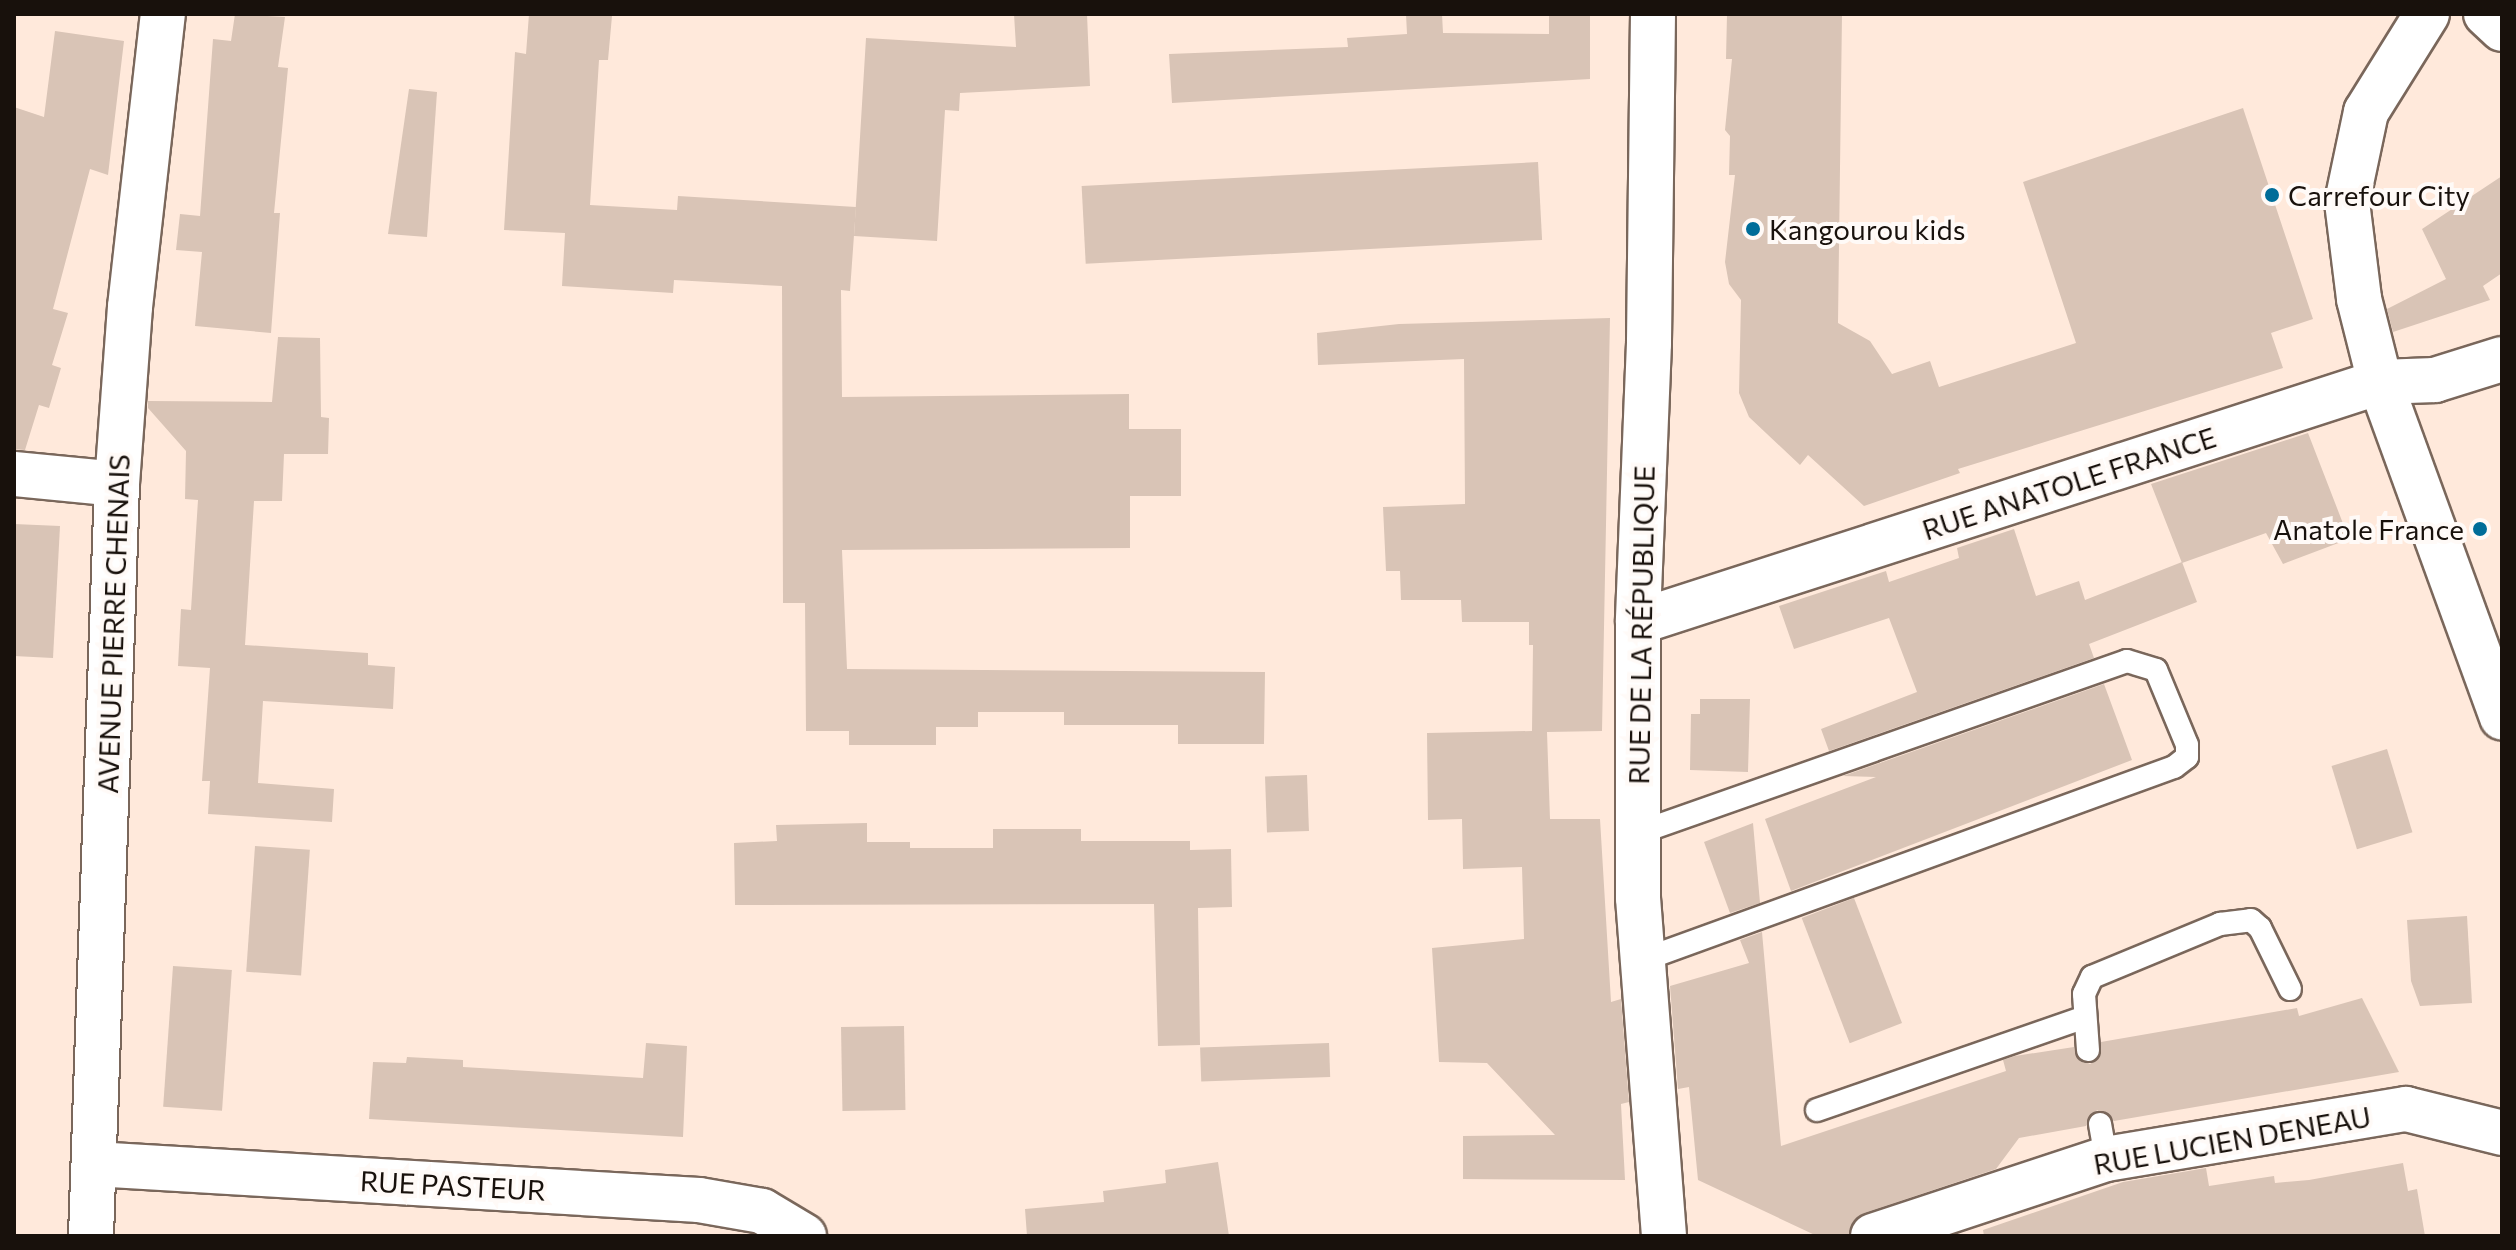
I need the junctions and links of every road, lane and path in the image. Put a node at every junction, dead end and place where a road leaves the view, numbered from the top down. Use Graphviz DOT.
graph roads {
  1 [pos="163,14"];
  2 [pos="1653,14"];
  3 [pos="2427,14"];
  4 [pos="2486,14"];
  5 [pos="2502,29"];
  6 [pos="2502,359"];
  7 [pos="2380,382"];
  8 [pos="14,474"];
  9 [pos="117,484"];
  10 [pos="1638,622"];
  11 [pos="2502,717"];
  12 [pos="1638,833"];
  13 [pos="1643,960"];
  14 [pos="2290,989"];
  15 [pos="2083,1018"];
  16 [pos="2088,1050"];
  17 [pos="1817,1110"];
  18 [pos="2502,1133"];
  19 [pos="94,1164"];
  20 [pos="91,1236"];
  21 [pos="804,1236"];
  22 [pos="1664,1236"];
  23 [pos="1873,1236"];
  1 -- 9 [label="street, AVENUE PIERRE CHENAIS"];
  2 -- 10 [label="street, RUE DE LA RÉPUBLIQUE"];
  3 -- 7 [label="street"];
  4 -- 5 [label="street"];
  6 -- 7 [label="street, RUE ANATOLE FRANCE"];
  7 -- 10 [label="street, RUE ANATOLE FRANCE"];
  7 -- 11 [label="street"];
  8 -- 9 [label="street"];
  9 -- 19 [label="street, AVENUE PIERRE CHENAIS"];
  10 -- 12 [label="street, RUE DE LA RÉPUBLIQUE"];
  12 -- 13 [label="street, RUE DE LA RÉPUBLIQUE"];
  12 -- 13 [label="lane"];
  13 -- 22 [label="street, RUE DE LA RÉPUBLIQUE"];
  14 -- 15 [label="lane"];
  15 -- 16 [label="lane"];
  15 -- 17 [label="lane"];
  18 -- 23 [label="street, RUE LUCIEN DENEAU"];
  19 -- 20 [label="street, AVENUE PIERRE CHENAIS"];
  19 -- 21 [label="street, RUE PASTEUR"];
}
